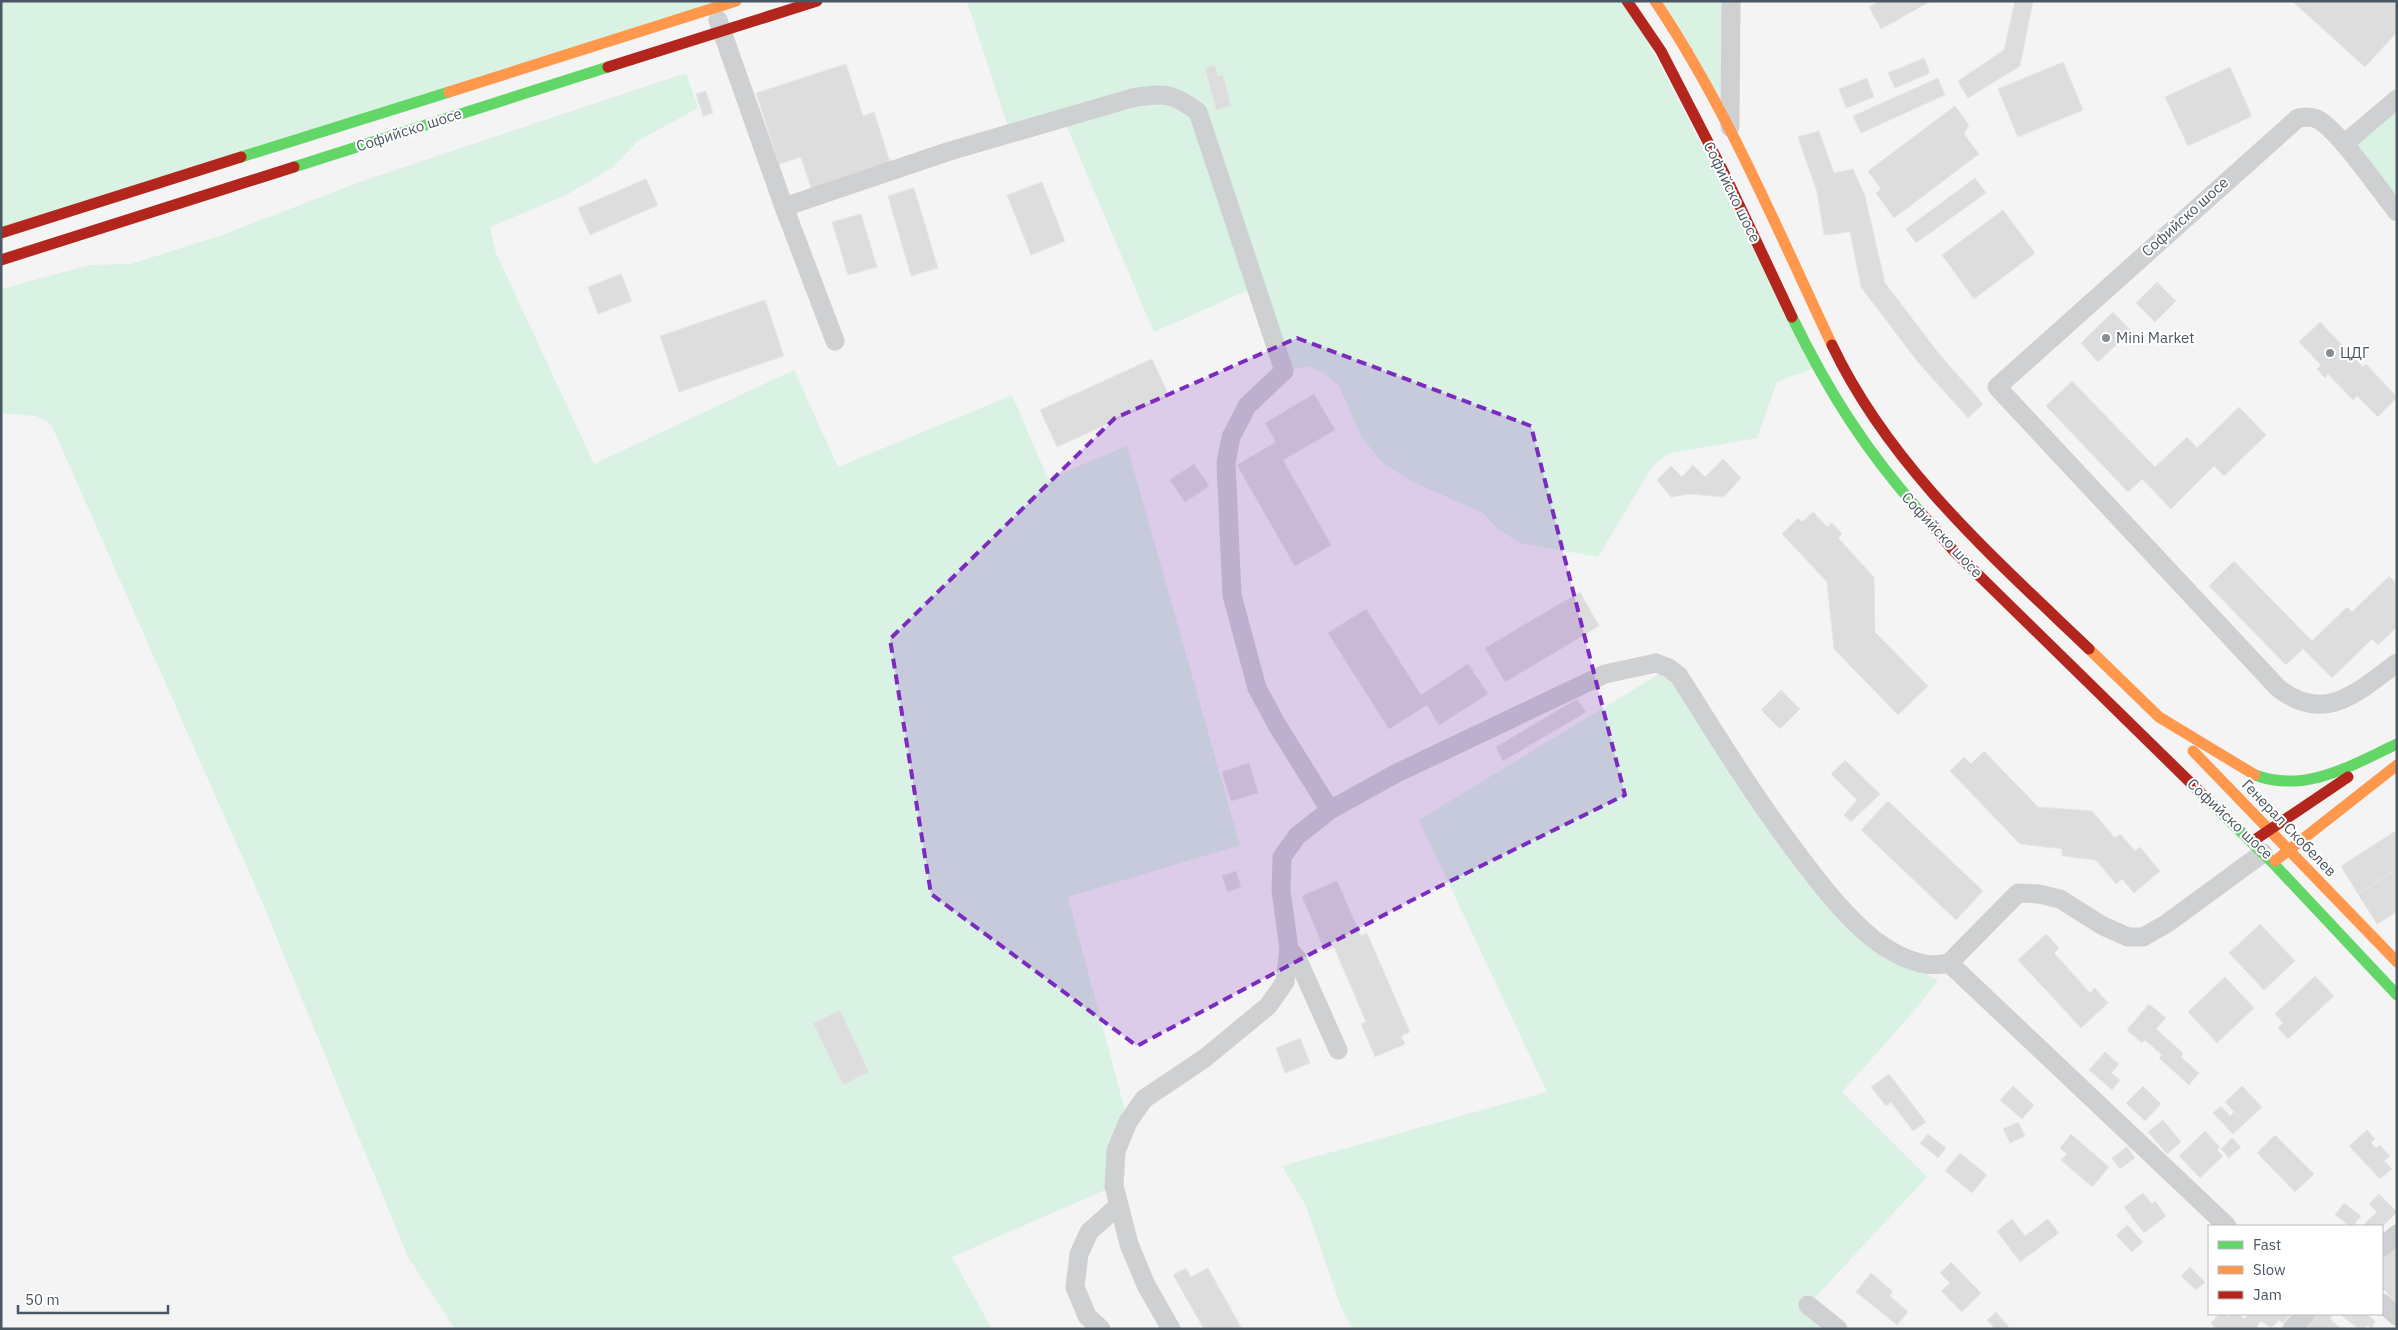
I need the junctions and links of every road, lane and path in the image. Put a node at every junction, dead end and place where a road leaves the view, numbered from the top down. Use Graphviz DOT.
graph roads {
  1 [pos="736,1"];
  2 [pos="817,1"];
  3 [pos="1627,1"];
  4 [pos="1655,1"];
  5 [pos="1732,1"];
  6 [pos="713,7"];
  7 [pos="721,31"];
  8 [pos="2397,99"];
  9 [pos="1730,130"];
  10 [pos="2344,144"];
  11 [pos="784,208"];
  12 [pos="2397,212"];
  13 [pos="1,233"];
  14 [pos="1,260"];
  15 [pos="835,341"];
  16 [pos="2397,663"];
  17 [pos="2159,716"];
  18 [pos="2397,745"];
  19 [pos="2397,765"];
  20 [pos="1330,810"];
  21 [pos="2270,830"];
  22 [pos="2289,850"];
  23 [pos="2262,853"];
  24 [pos="1289,949"];
  25 [pos="1949,962"];
  26 [pos="2397,962"];
  27 [pos="2397,995"];
  28 [pos="1338,1050"];
  29 [pos="1119,1205"];
  30 [pos="2226,1225"];
  31 [pos="2397,1234"];
  32 [pos="2383,1246"];
  33 [pos="2383,1304"];
  34 [pos="1808,1305"];
  35 [pos="2304,1315"];
  36 [pos="2397,1316"];
  37 [pos="1100,1329"];
  38 [pos="1170,1329"];
  39 [pos="1838,1329"];
  40 [pos="2292,1329"];
  1 -- 6 [label="main road, Софийско шосе"];
  2 -- 7 [label="main road, Софийско шосе"];
  3 -- 23 [label="main road, Софийско шосе"];
  4 -- 9 [label="main road, Софийско шосе"];
  5 -- 9 [label="street"];
  6 -- 7 [label="street"];
  6 -- 13 [label="main road, Софийско шосе"];
  7 -- 11 [label="street"];
  7 -- 14 [label="main road, Софийско шосе"];
  8 -- 10 [label="street"];
  9 -- 17 [label="main road, Софийско шосе"];
  10 -- 12 [label="street"];
  10 -- 16 [label="street, Софийско шосе"];
  11 -- 15 [label="street"];
  11 -- 20 [label="street"];
  17 -- 18 [label="main road, Софийско шосе"];
  17 -- 21 [label="main road, Генерал Скобелев"];
  18 -- 21 [label="main road"];
  19 -- 22 [label="main road, Софийско шосе"];
  20 -- 24 [label="street"];
  20 -- 25 [label="street"];
  21 -- 22 [label="main road, Генерал Скобелев"];
  21 -- 23 [label="main road"];
  22 -- 23 [label="main road, Софийско шосе"];
  22 -- 26 [label="main road, Генерал Скобелев"];
  23 -- 25 [label="street"];
  23 -- 27 [label="main road"];
  24 -- 28 [label="street"];
  24 -- 29 [label="street"];
  25 -- 30 [label="street"];
  29 -- 37 [label="street"];
  29 -- 38 [label="street"];
  31 -- 32 [label="street"];
  33 -- 36 [label="street"];
  34 -- 39 [label="street"];
  35 -- 40 [label="street"];
}
